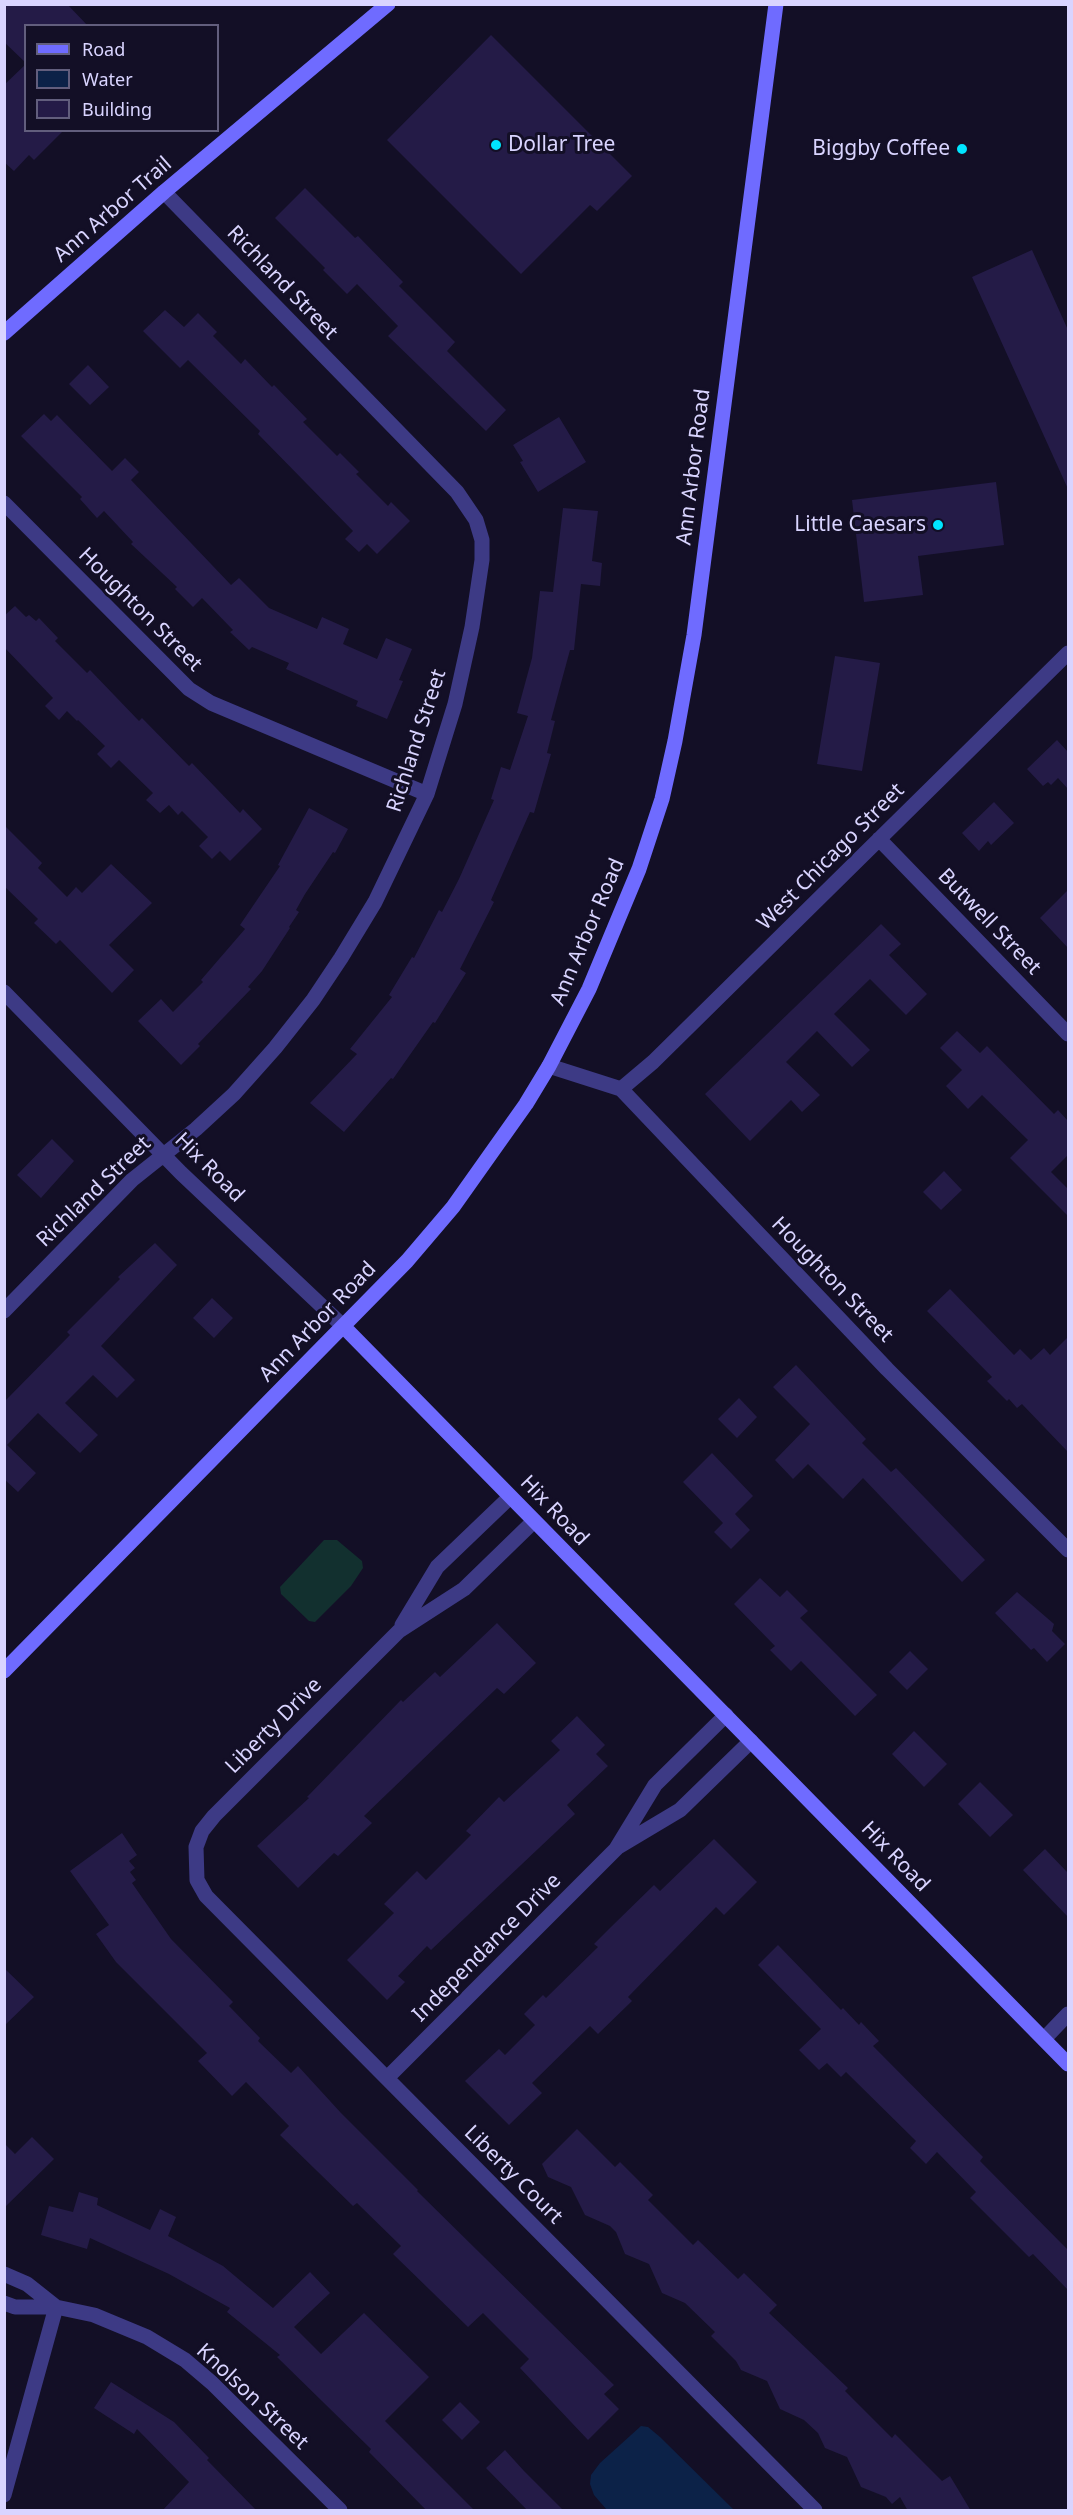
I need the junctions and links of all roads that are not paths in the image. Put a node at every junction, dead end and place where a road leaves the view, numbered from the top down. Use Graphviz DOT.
graph roads {
  1 [pos="388,4"];
  2 [pos="776,4"];
  3 [pos="164,192"];
  4 [pos="4,333"];
  5 [pos="4,502"];
  6 [pos="1068,653"];
  7 [pos="427,794"];
  8 [pos="879,839"];
  9 [pos="4,992"];
  10 [pos="1068,1034"];
  11 [pos="549,1066"];
  12 [pos="621,1089"];
  13 [pos="164,1153"];
  14 [pos="4,1311"];
  15 [pos="344,1327"];
  16 [pos="510,1497"];
  17 [pos="534,1521"];
  18 [pos="1068,1550"];
  19 [pos="399,1630"];
  20 [pos="4,1671"];
  21 [pos="726,1714"];
  22 [pos="751,1741"];
  23 [pos="616,1849"];
  24 [pos="195,1862"];
  25 [pos="1068,2014"];
  26 [pos="1044,2039"];
  27 [pos="1068,2064"];
  28 [pos="387,2078"];
  29 [pos="4,2274"];
  30 [pos="4,2303"];
  31 [pos="56,2307"];
  32 [pos="4,2495"];
  33 [pos="340,2511"];
  34 [pos="815,2511"];
  1 -- 3 [label="main road, Ann Arbor Trail"];
  2 -- 11 [label="main road, Ann Arbor Road"];
  3 -- 4 [label="main road, Ann Arbor Trail"];
  3 -- 7 [label="street, Richland Street"];
  5 -- 7 [label="street, Houghton Street"];
  6 -- 8 [label="street, West Chicago Street"];
  7 -- 13 [label="street, Richland Street"];
  8 -- 10 [label="street, Butwell Street"];
  8 -- 12 [label="street, West Chicago Street"];
  9 -- 13 [label="street, Hix Road"];
  11 -- 12 [label="street, Houghton Street"];
  11 -- 15 [label="main road, Ann Arbor Road"];
  12 -- 18 [label="street, Houghton Street"];
  13 -- 14 [label="street, Richland Street"];
  13 -- 15 [label="street, Hix Road"];
  15 -- 16 [label="main road, Hix Road"];
  15 -- 20 [label="main road, Ann Arbor Road"];
  16 -- 17 [label="main road, Hix Road"];
  16 -- 19 [label="street"];
  17 -- 19 [label="street"];
  17 -- 21 [label="main road, Hix Road"];
  19 -- 24 [label="street, Liberty Drive"];
  21 -- 22 [label="main road, Hix Road"];
  21 -- 23 [label="street"];
  22 -- 23 [label="street"];
  22 -- 26 [label="main road, Hix Road"];
  23 -- 28 [label="street, Independance Drive"];
  24 -- 28 [label="street, Liberty Court"];
  25 -- 26 [label="street"];
  26 -- 27 [label="main road, Hix Road"];
  28 -- 34 [label="street, Liberty Court"];
  29 -- 31 [label="street, Knolson Street"];
  30 -- 31 [label="street, Knolson Street"];
  31 -- 32 [label="street"];
  31 -- 33 [label="street, Knolson Street"];
}
